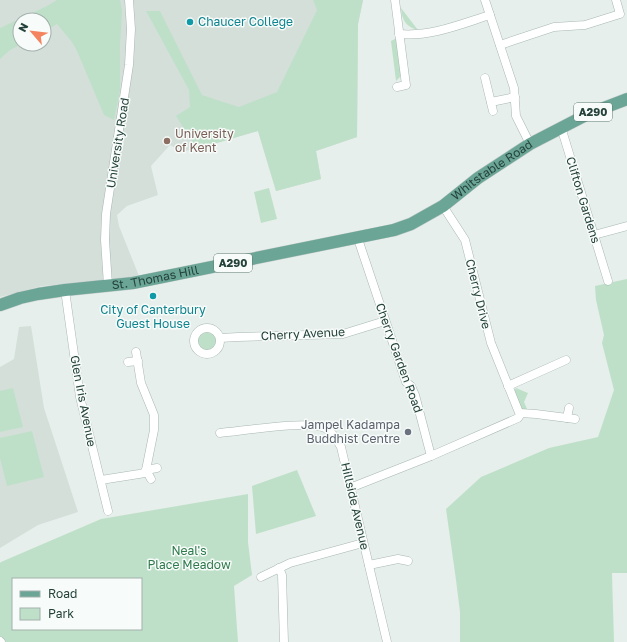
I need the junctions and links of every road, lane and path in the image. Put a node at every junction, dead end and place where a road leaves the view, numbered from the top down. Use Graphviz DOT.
graph roads {
  1 [pos="129,0"];
  2 [pos="395,0"];
  3 [pos="485,0"];
  4 [pos="616,0"];
  5 [pos="490,14"];
  6 [pos="400,34"];
  7 [pos="500,45"];
  8 [pos="485,78"];
  9 [pos="397,87"];
  10 [pos="515,97"];
  11 [pos="627,99"];
  12 [pos="491,102"];
  13 [pos="493,111"];
  14 [pos="561,127"];
  15 [pos="530,144"];
  16 [pos="443,206"];
  17 [pos="627,226"];
  18 [pos="594,235"];
  19 [pos="358,239"];
  20 [pos="608,281"];
  21 [pos="108,286"];
  22 [pos="64,290"];
  23 [pos="0,305"];
  24 [pos="385,321"];
  25 [pos="220,338"];
  26 [pos="136,352"];
  27 [pos="138,361"];
  28 [pos="128,362"];
  29 [pos="562,362"];
  30 [pos="508,386"];
  31 [pos="569,408"];
  32 [pos="521,418"];
  33 [pos="220,433"];
  34 [pos="430,456"];
  35 [pos="156,468"];
  36 [pos="146,470"];
  37 [pos="152,479"];
  38 [pos="100,480"];
  39 [pos="350,488"];
  40 [pos="108,511"];
  41 [pos="363,543"];
  42 [pos="408,560"];
  43 [pos="369,565"];
  44 [pos="279,568"];
  45 [pos="261,577"];
  46 [pos="284,642"];
  47 [pos="387,642"];
  1 -- 21 [label="street, University Road"];
  2 -- 6 [label="street"];
  3 -- 5 [label="street"];
  4 -- 7 [label="street"];
  5 -- 6 [label="street"];
  5 -- 7 [label="street"];
  6 -- 9 [label="street"];
  7 -- 10 [label="street"];
  8 -- 12 [label="street"];
  10 -- 12 [label="street"];
  10 -- 15 [label="street"];
  11 -- 14 [label="main road, Whitstable Road / A290"];
  12 -- 13 [label="street"];
  14 -- 15 [label="main road, Whitstable Road / A290"];
  14 -- 18 [label="street, Clifton Gardens"];
  15 -- 16 [label="main road, Whitstable Road / A290"];
  16 -- 19 [label="main road, Whitstable Road / A290"];
  16 -- 30 [label="street, Cherry Drive"];
  17 -- 18 [label="street"];
  18 -- 20 [label="street, Clifton Gardens"];
  19 -- 21 [label="main road, St. Thomas Hill / A290"];
  19 -- 24 [label="street, Cherry Garden Road"];
  21 -- 22 [label="main road, St. Thomas Hill / A290"];
  22 -- 23 [label="main road, St. Thomas Hill / A290"];
  22 -- 38 [label="street, Glen Iris Avenue"];
  24 -- 25 [label="street, Cherry Avenue"];
  24 -- 34 [label="street, Cherry Garden Road"];
  26 -- 27 [label="street"];
  27 -- 28 [label="street"];
  27 -- 36 [label="street"];
  29 -- 30 [label="street"];
  30 -- 32 [label="street, Cherry Drive"];
  31 -- 32 [label="street"];
  32 -- 34 [label="street"];
  33 -- 39 [label="street, Hillside Avenue"];
  34 -- 39 [label="street"];
  35 -- 36 [label="street"];
  36 -- 37 [label="street"];
  36 -- 38 [label="street"];
  38 -- 40 [label="street, Glen Iris Avenue"];
  39 -- 41 [label="street, Hillside Avenue"];
  41 -- 43 [label="street, Hillside Avenue"];
  41 -- 44 [label="street"];
  42 -- 43 [label="street, Hillside Avenue"];
  43 -- 47 [label="street, Hillside Avenue"];
  44 -- 45 [label="street"];
  44 -- 46 [label="street"];
}
